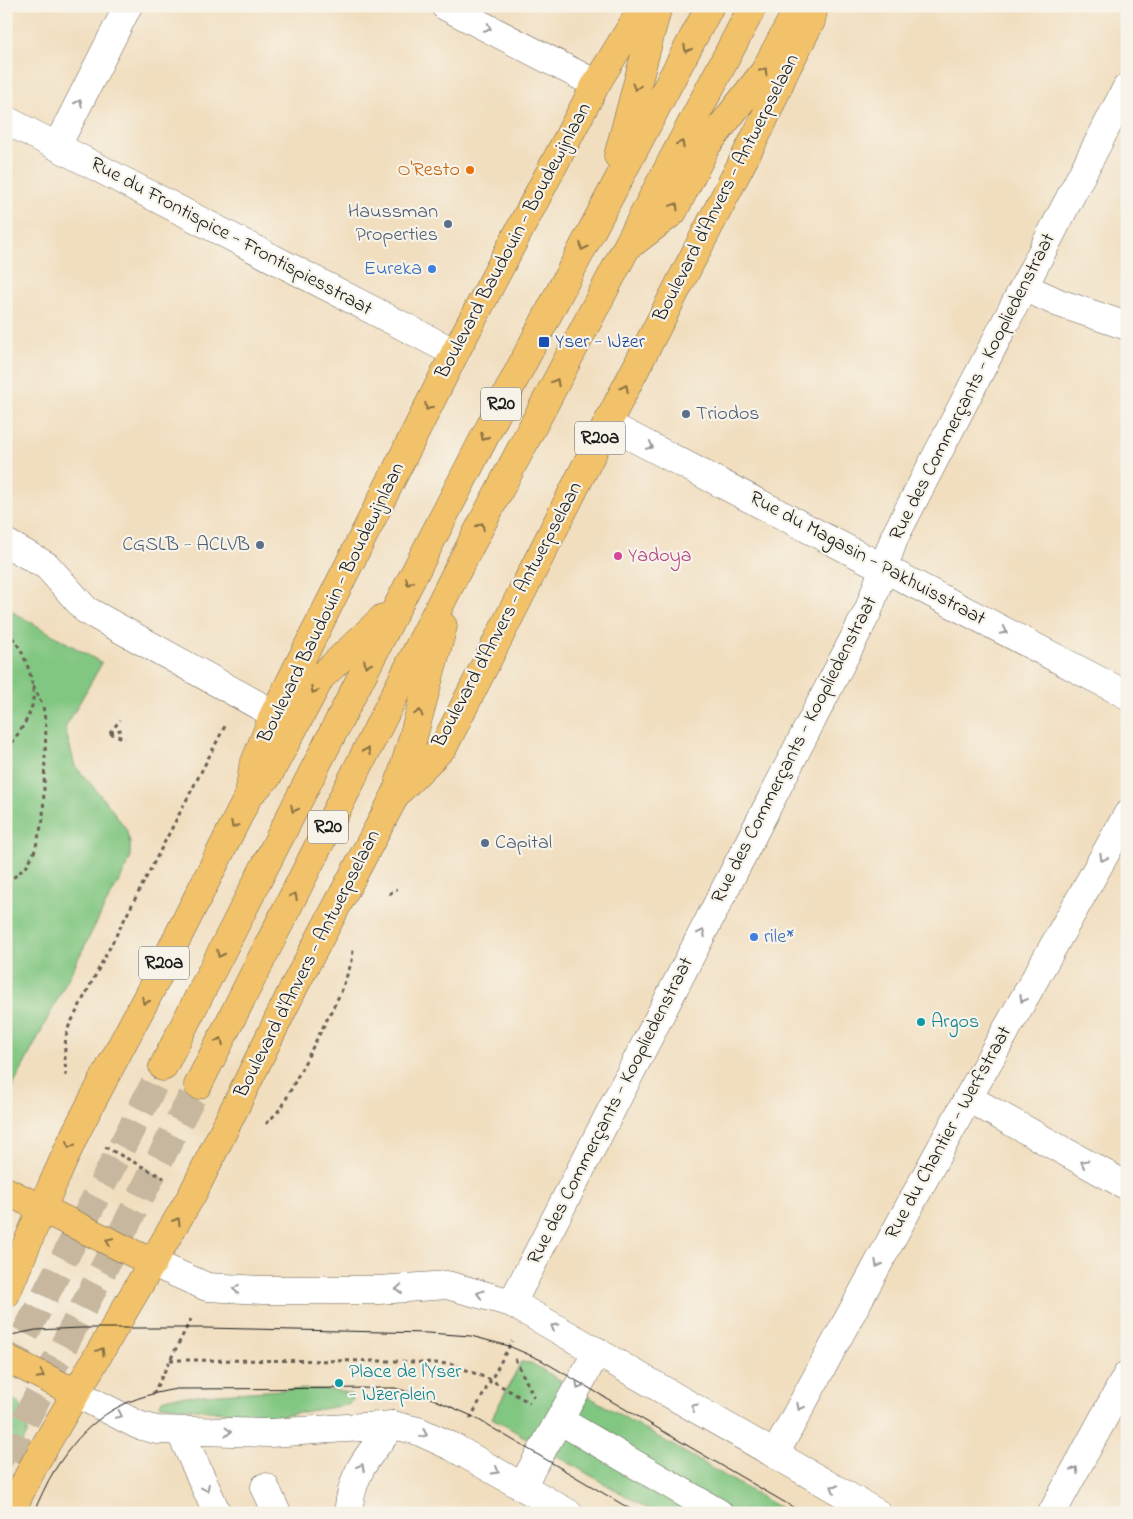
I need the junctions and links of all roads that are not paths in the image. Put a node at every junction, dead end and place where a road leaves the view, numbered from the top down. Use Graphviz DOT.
graph roads {
  1 [pos="128,6"];
  2 [pos="445,6"];
  3 [pos="644,6"];
  4 [pos="658,6"];
  5 [pos="710,6"];
  6 [pos="753,6"];
  7 [pos="800,6"];
  8 [pos="814,6"];
  9 [pos="596,84"];
  10 [pos="1127,87"];
  11 [pos="6,120"];
  12 [pos="57,146"];
  13 [pos="605,203"];
  14 [pos="626,249"];
  15 [pos="1024,287"];
  16 [pos="1127,326"];
  17 [pos="455,353"];
  18 [pos="607,424"];
  19 [pos="6,543"];
  20 [pos="884,567"];
  21 [pos="458,569"];
  22 [pos="397,605"];
  23 [pos="1127,695"];
  24 [pos="274,714"];
  25 [pos="396,794"];
  26 [pos="249,795"];
  27 [pos="1127,815"];
  28 [pos="163,1067"];
  29 [pos="198,1085"];
  30 [pos="968,1098"];
  31 [pos="1127,1186"];
  32 [pos="6,1191"];
  33 [pos="42,1208"];
  34 [pos="153,1263"];
  35 [pos="6,1294"];
  36 [pos="512,1303"];
  37 [pos="596,1352"];
  38 [pos="6,1358"];
  39 [pos="1127,1375"];
  40 [pos="76,1393"];
  41 [pos="566,1424"];
  42 [pos="393,1425"];
  43 [pos="180,1431"];
  44 [pos="775,1454"];
  45 [pos="522,1486"];
  46 [pos="265,1488"];
  47 [pos="10,1513"];
  48 [pos="217,1513"];
  49 [pos="277,1513"];
  50 [pos="348,1513"];
  51 [pos="568,1513"];
  52 [pos="719,1513"];
  53 [pos="877,1513"];
  54 [pos="1052,1513"];
  12 -- 1 [label="street, one-way"];
  2 -- 9 [label="street, one-way"];
  3 -- 9 [label="main road, Boulevard Baudouin - Boudewijnlaan / R20a"];
  4 -- 13 [label="main road, one-way"];
  5 -- 13 [label="main road, R20, one-way"];
  14 -- 6 [label="main road, R20, one-way"];
  14 -- 7 [label="main road, one-way"];
  18 -- 8 [label="main road, Boulevard d'Anvers - Antwerpselaan / R20a, one-way"];
  9 -- 17 [label="main road, Boulevard Baudouin - Boudewijnlaan / R20a"];
  10 -- 15 [label="street, Rue des Commerçants - Koopliedenstraat"];
  11 -- 12 [label="street, Rue du Frontispice - Frontispiesstraat"];
  12 -- 17 [label="street, Rue du Frontispice - Frontispiesstraat"];
  13 -- 22 [label="main road, R20, one-way"];
  21 -- 14 [label="main road, R20, one-way"];
  15 -- 16 [label="street"];
  15 -- 20 [label="street, Rue des Commerçants - Koopliedenstraat"];
  17 -- 24 [label="main road, Boulevard Baudouin - Boudewijnlaan / R20a, one-way"];
  18 -- 20 [label="street, Rue du Magasin - Pakhuisstraat, one-way"];
  18 -- 25 [label="main road, Boulevard d'Anvers - Antwerpselaan / R20a"];
  19 -- 24 [label="street"];
  20 -- 23 [label="street, Rue du Magasin - Pakhuisstraat, one-way"];
  36 -- 20 [label="street, Rue des Commerçants - Koopliedenstraat, one-way"];
  25 -- 21 [label="main road, one-way"];
  29 -- 21 [label="main road, R20, one-way"];
  22 -- 26 [label="main road, one-way"];
  22 -- 28 [label="main road, R20, one-way"];
  24 -- 26 [label="main road, Boulevard Baudouin - Boudewijnlaan / R20a"];
  34 -- 25 [label="main road, Boulevard d'Anvers - Antwerpselaan / R20a, one-way"];
  26 -- 33 [label="main road, Boulevard Baudouin - Boudewijnlaan / R20a, one-way"];
  27 -- 30 [label="street, Rue du Chantier - Werfstraat, one-way"];
  31 -- 30 [label="street, one-way"];
  30 -- 44 [label="street, Rue du Chantier - Werfstraat, one-way"];
  32 -- 33 [label="main road"];
  34 -- 33 [label="main road, one-way"];
  33 -- 35 [label="main road"];
  36 -- 34 [label="street, one-way"];
  40 -- 34 [label="main road, one-way"];
  37 -- 36 [label="street, one-way"];
  44 -- 37 [label="street, one-way"];
  37 -- 45 [label="street, one-way"];
  38 -- 40 [label="main road, one-way"];
  54 -- 39 [label="street, one-way"];
  40 -- 43 [label="street, one-way"];
  40 -- 47 [label="main road"];
  41 -- 52 [label="street"];
  43 -- 42 [label="street, one-way"];
  42 -- 45 [label="street, one-way"];
  50 -- 42 [label="street, one-way"];
  43 -- 48 [label="street, one-way"];
  53 -- 44 [label="street, one-way"];
  45 -- 51 [label="street"];
  46 -- 49 [label="street"];
}
